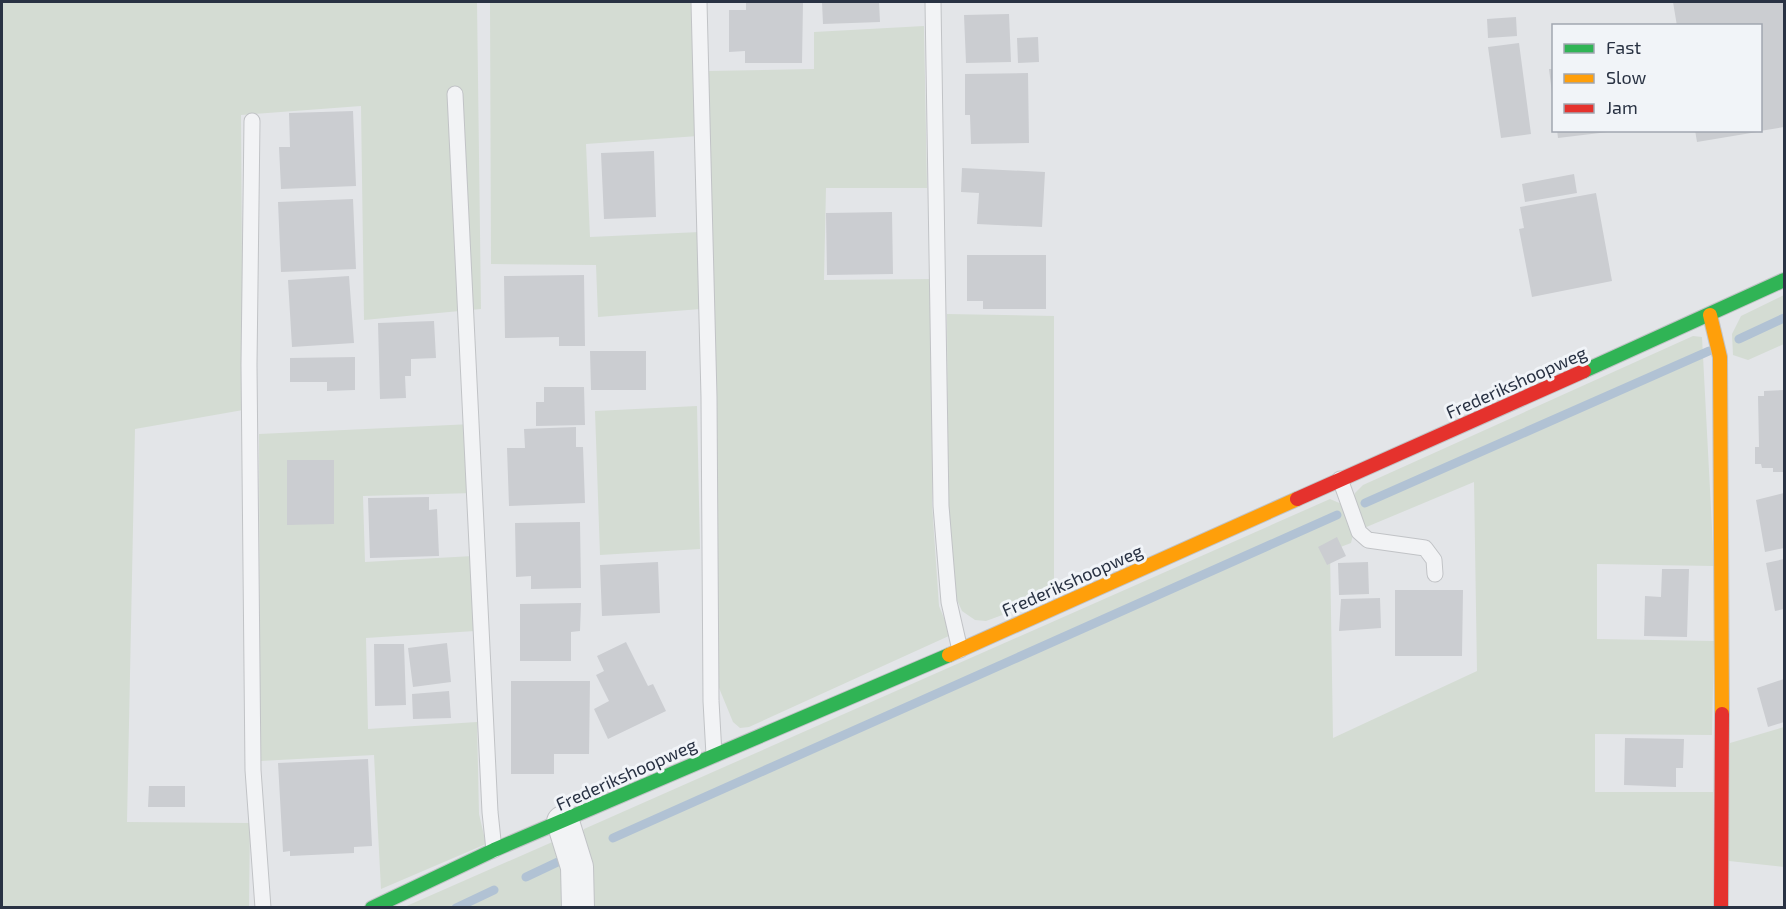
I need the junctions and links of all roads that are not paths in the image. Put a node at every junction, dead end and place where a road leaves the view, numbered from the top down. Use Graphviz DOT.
graph roads {
  1 [pos="699,2"];
  2 [pos="933,2"];
  3 [pos="455,94"];
  4 [pos="252,121"];
  5 [pos="1785,280"];
  6 [pos="1710,315"];
  7 [pos="1340,479"];
  8 [pos="1435,574"];
  9 [pos="960,650"];
  10 [pos="714,755"];
  11 [pos="562,822"];
  12 [pos="494,850"];
  13 [pos="263,908"];
  14 [pos="372,908"];
  15 [pos="578,908"];
  16 [pos="1721,908"];
  1 -- 10 [label="lane"];
  2 -- 9 [label="lane"];
  3 -- 12 [label="lane"];
  4 -- 13 [label="lane"];
  5 -- 6 [label="street, Frederikshoopweg"];
  6 -- 7 [label="street, Frederikshoopweg"];
  6 -- 16 [label="street"];
  7 -- 8 [label="lane"];
  7 -- 9 [label="street, Frederikshoopweg"];
  9 -- 10 [label="street, Frederikshoopweg"];
  10 -- 11 [label="street, Frederikshoopweg"];
  11 -- 12 [label="street, Frederikshoopweg"];
  11 -- 15 [label="street"];
  12 -- 14 [label="street, Frederikshoopweg"];
}
